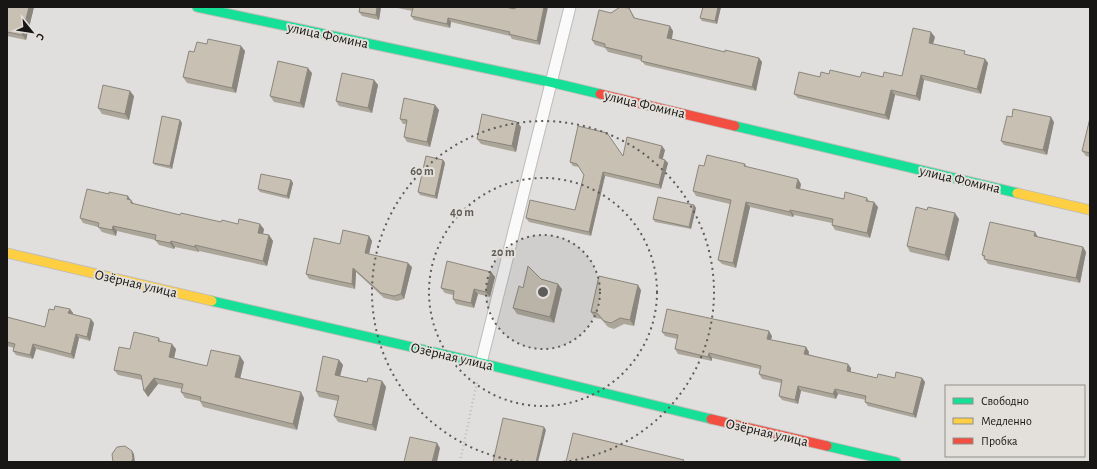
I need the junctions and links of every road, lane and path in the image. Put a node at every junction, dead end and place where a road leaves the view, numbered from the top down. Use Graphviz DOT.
graph roads {
  1 [pos="197,7"];
  2 [pos="570,7"];
  3 [pos="550,82"];
  4 [pos="1090,210"];
  5 [pos="7,253"];
  6 [pos="481,363"];
  7 [pos="460,462"];
  8 [pos="896,462"];
  1 -- 3 [label="street, улица Фомина"];
  2 -- 3 [label="lane"];
  3 -- 4 [label="street, улица Фомина"];
  3 -- 6 [label="lane"];
  5 -- 6 [label="street, Озёрная улица"];
  6 -- 7 [label="path"];
  6 -- 8 [label="street, Озёрная улица"];
}
